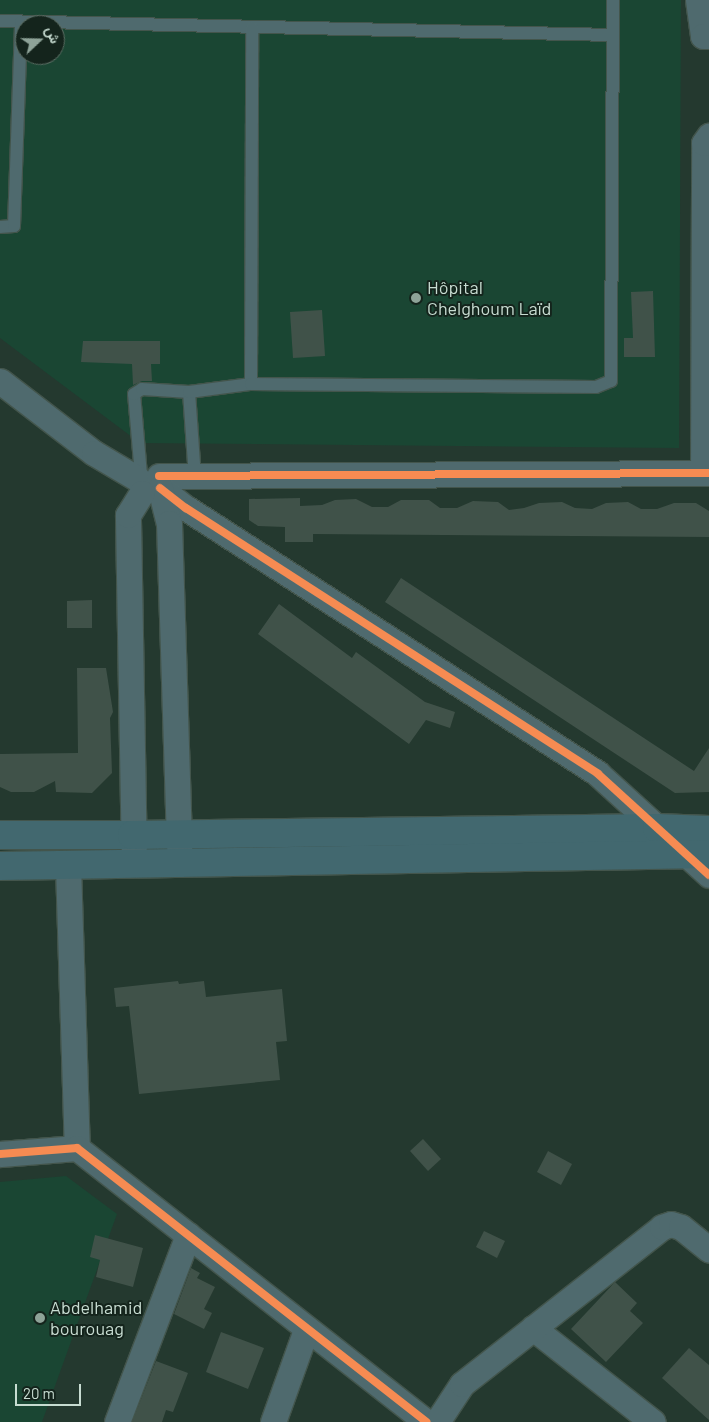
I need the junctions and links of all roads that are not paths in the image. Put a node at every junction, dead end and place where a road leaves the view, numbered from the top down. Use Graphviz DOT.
graph roads {
  1 [pos="614,0"];
  2 [pos="698,0"];
  3 [pos="0,21"];
  4 [pos="15,22"];
  5 [pos="65,23"];
  6 [pos="252,28"];
  7 [pos="613,35"];
  8 [pos="709,36"];
  9 [pos="20,65"];
  10 [pos="709,136"];
  11 [pos="0,227"];
  12 [pos="0,381"];
  13 [pos="251,384"];
  14 [pos="189,392"];
  15 [pos="94,453"];
  16 [pos="706,473"];
  17 [pos="195,477"];
  18 [pos="225,477"];
  19 [pos="148,482"];
  20 [pos="128,515"];
  21 [pos="178,516"];
  22 [pos="657,828"];
  23 [pos="709,830"];
  24 [pos="0,835"];
  25 [pos="181,835"];
  26 [pos="132,836"];
  27 [pos="699,854"];
  28 [pos="134,863"];
  29 [pos="180,864"];
  30 [pos="0,866"];
  31 [pos="68,866"];
  32 [pos="709,875"];
  33 [pos="77,1148"];
  34 [pos="0,1154"];
  35 [pos="188,1235"];
  36 [pos="709,1250"];
  37 [pos="533,1328"];
  38 [pos="306,1330"];
  39 [pos="116,1422"];
  40 [pos="273,1422"];
  41 [pos="426,1422"];
  42 [pos="437,1422"];
  43 [pos="653,1422"];
  1 -- 7 [label="lane"];
  2 -- 8 [label="street"];
  3 -- 4 [label="lane"];
  5 -- 6 [label="lane"];
  6 -- 7 [label="lane"];
  6 -- 13 [label="lane"];
  7 -- 13 [label="lane"];
  9 -- 11 [label="lane"];
  10 -- 16 [label="street"];
  12 -- 15 [label="street"];
  13 -- 14 [label="lane"];
  14 -- 17 [label="lane"];
  14 -- 19 [label="lane"];
  15 -- 19 [label="street"];
  15 -- 20 [label="street"];
  16 -- 18 [label="street"];
  17 -- 18 [label="street"];
  17 -- 19 [label="street"];
  18 -- 21 [label="street"];
  19 -- 20 [label="street"];
  19 -- 21 [label="street"];
  20 -- 26 [label="street"];
  21 -- 22 [label="street"];
  21 -- 25 [label="street"];
  22 -- 23 [label="main road"];
  22 -- 25 [label="main road"];
  22 -- 27 [label="street"];
  24 -- 26 [label="main road"];
  25 -- 26 [label="main road"];
  25 -- 29 [label="street"];
  26 -- 28 [label="street"];
  27 -- 29 [label="main road"];
  27 -- 32 [label="street"];
  28 -- 29 [label="main road"];
  28 -- 31 [label="main road"];
  30 -- 31 [label="main road"];
  31 -- 33 [label="street"];
  33 -- 34 [label="street"];
  33 -- 35 [label="street"];
  35 -- 38 [label="street"];
  35 -- 39 [label="street"];
  36 -- 37 [label="street"];
  37 -- 42 [label="street"];
  37 -- 43 [label="street"];
  38 -- 40 [label="street"];
  38 -- 41 [label="street"];
}
